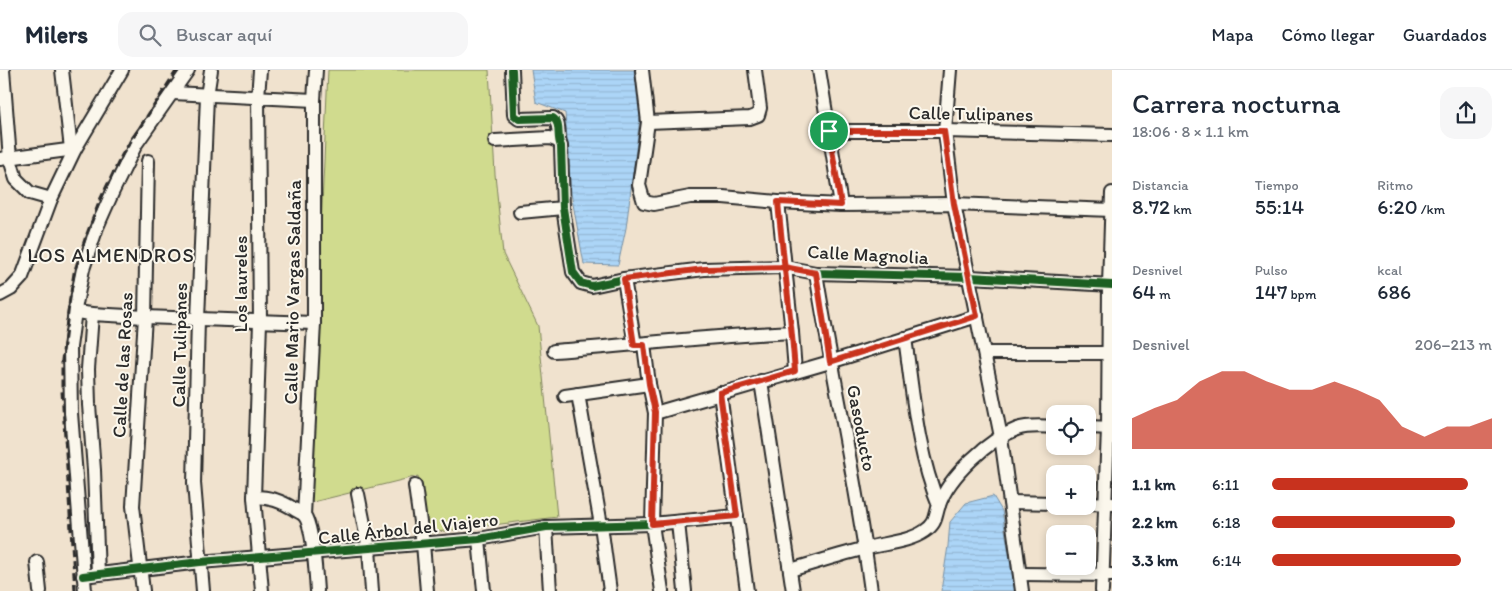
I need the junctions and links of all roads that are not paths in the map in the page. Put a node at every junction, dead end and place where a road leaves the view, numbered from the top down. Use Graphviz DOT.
graph roads {
  1 [pos="3,70"];
  2 [pos="62,70"];
  3 [pos="122,70"];
  4 [pos="188,70"];
  5 [pos="211,70"];
  6 [pos="260,70"];
  7 [pos="316,70"];
  8 [pos="512,70"];
  9 [pos="642,70"];
  10 [pos="756,70"];
  11 [pos="819,70"];
  12 [pos="950,70"];
  13 [pos="173,93"];
  14 [pos="208,96"];
  15 [pos="258,98"];
  16 [pos="314,100"];
  17 [pos="648,122"];
  18 [pos="829,131"];
  19 [pos="944,131"];
  20 [pos="1112,135"];
  21 [pos="495,140"];
  22 [pos="558,141"];
  23 [pos="73,149"];
  24 [pos="5,159"];
  25 [pos="148,161"];
  26 [pos="1112,193"];
  27 [pos="51,199"];
  28 [pos="778,202"];
  29 [pos="954,204"];
  30 [pos="841,205"];
  31 [pos="563,208"];
  32 [pos="1112,210"];
  33 [pos="520,212"];
  34 [pos="784,267"];
  35 [pos="816,273"];
  36 [pos="970,278"];
  37 [pos="624,279"];
  38 [pos="1110,285"];
  39 [pos="6,292"];
  40 [pos="75,312"];
  41 [pos="92,314"];
  42 [pos="977,316"];
  43 [pos="145,317"];
  44 [pos="198,319"];
  45 [pos="260,322"];
  46 [pos="314,323"];
  47 [pos="792,332"];
  48 [pos="905,338"];
  49 [pos="639,345"];
  50 [pos="554,351"];
  51 [pos="1110,352"];
  52 [pos="985,353"];
  53 [pos="830,362"];
  54 [pos="795,371"];
  55 [pos="761,382"];
  56 [pos="649,384"];
  57 [pos="720,393"];
  58 [pos="578,394"];
  59 [pos="565,396"];
  60 [pos="655,412"];
  61 [pos="1046,427"];
  62 [pos="1096,427"];
  63 [pos="1110,428"];
  64 [pos="1001,436"];
  65 [pos="415,486"];
  66 [pos="358,494"];
  67 [pos="254,498"];
  68 [pos="1010,502"];
  69 [pos="1046,502"];
  70 [pos="1108,504"];
  71 [pos="938,505"];
  72 [pos="304,515"];
  73 [pos="737,516"];
  74 [pos="678,522"];
  75 [pos="652,524"];
  76 [pos="602,525"];
  77 [pos="546,527"];
  78 [pos="479,539"];
  79 [pos="423,544"];
  80 [pos="866,548"];
  81 [pos="369,549"];
  82 [pos="314,553"];
  83 [pos="258,558"];
  84 [pos="37,562"];
  85 [pos="200,562"];
  86 [pos="142,570"];
  87 [pos="790,570"];
  88 [pos="98,574"];
  89 [pos="1021,574"];
  90 [pos="1107,575"];
  91 [pos="83,576"];
  92 [pos="40,591"];
  93 [pos="85,591"];
  94 [pos="144,591"];
  95 [pos="203,591"];
  96 [pos="262,591"];
  97 [pos="317,591"];
  98 [pos="372,591"];
  99 [pos="427,591"];
  100 [pos="484,591"];
  101 [pos="550,591"];
  102 [pos="610,591"];
  103 [pos="662,591"];
  104 [pos="685,591"];
  105 [pos="747,591"];
  106 [pos="793,591"];
  107 [pos="872,591"];
  108 [pos="1022,591"];
  109 [pos="1102,591"];
  1 -- 24 [label="street"];
  2 -- 23 [label="street"];
  3 -- 23 [label="street"];
  4 -- 13 [label="street"];
  5 -- 14 [label="street, Calle Tulipanes"];
  6 -- 15 [label="street, Los laureles"];
  7 -- 16 [label="street, Calle Mario Vargas Saldaña"];
  8 -- 22 [label="street, Calle Magnolia"];
  9 -- 17 [label="street"];
  10 -- 17 [label="street"];
  11 -- 18 [label="street"];
  12 -- 19 [label="street"];
  13 -- 14 [label="street"];
  13 -- 40 [label="street"];
  14 -- 15 [label="street"];
  14 -- 44 [label="street, Calle Tulipanes"];
  15 -- 16 [label="street"];
  15 -- 45 [label="street, Los laureles"];
  16 -- 46 [label="street, Calle Mario Vargas Saldaña"];
  17 -- 28 [label="street"];
  18 -- 19 [label="street, Calle Tulipanes"];
  18 -- 30 [label="street"];
  19 -- 20 [label="street, Calle Tulipanes"];
  19 -- 29 [label="street"];
  21 -- 22 [label="street"];
  22 -- 31 [label="street, Calle Magnolia"];
  23 -- 24 [label="street"];
  23 -- 27 [label="street"];
  24 -- 27 [label="street"];
  25 -- 43 [label="street, Calle de las Rosas"];
  26 -- 32 [label="street"];
  27 -- 39 [label="street"];
  28 -- 30 [label="street"];
  28 -- 34 [label="street"];
  29 -- 30 [label="street"];
  29 -- 32 [label="street"];
  29 -- 36 [label="street"];
  31 -- 33 [label="street"];
  31 -- 37 [label="street, Calle Magnolia"];
  32 -- 38 [label="street"];
  34 -- 35 [label="street, Calle Magnolia"];
  34 -- 37 [label="street, Calle Magnolia"];
  34 -- 47 [label="street"];
  35 -- 36 [label="street, Calle Magnolia"];
  35 -- 53 [label="street, Gasoducto"];
  36 -- 38 [label="street, Calle Magnolia"];
  36 -- 42 [label="street"];
  37 -- 49 [label="street"];
  38 -- 51 [label="street"];
  40 -- 41 [label="street"];
  40 -- 91 [label="street"];
  41 -- 43 [label="street"];
  41 -- 88 [label="street"];
  42 -- 48 [label="street"];
  42 -- 52 [label="street"];
  43 -- 44 [label="street"];
  43 -- 86 [label="street, Calle de las Rosas"];
  44 -- 45 [label="street"];
  44 -- 85 [label="street, Calle Tulipanes"];
  45 -- 46 [label="street"];
  45 -- 67 [label="street, Los laureles"];
  46 -- 72 [label="street, Calle Mario Vargas Saldaña"];
  47 -- 49 [label="street"];
  47 -- 54 [label="street"];
  48 -- 53 [label="street"];
  48 -- 71 [label="street"];
  49 -- 50 [label="street"];
  49 -- 56 [label="street"];
  51 -- 52 [label="street"];
  51 -- 63 [label="street"];
  52 -- 64 [label="street"];
  53 -- 54 [label="street"];
  53 -- 80 [label="street, Gasoducto"];
  54 -- 55 [label="street"];
  55 -- 57 [label="street"];
  55 -- 87 [label="street"];
  56 -- 58 [label="street"];
  56 -- 60 [label="street"];
  57 -- 60 [label="street"];
  57 -- 73 [label="street"];
  58 -- 59 [label="street"];
  58 -- 76 [label="street"];
  60 -- 75 [label="street"];
  61 -- 64 [label="street"];
  62 -- 63 [label="street"];
  63 -- 70 [label="street"];
  64 -- 68 [label="street"];
  64 -- 71 [label="street"];
  65 -- 79 [label="street"];
  66 -- 81 [label="street"];
  67 -- 72 [label="street"];
  67 -- 83 [label="street, Los laureles"];
  68 -- 69 [label="street"];
  68 -- 89 [label="street"];
  70 -- 90 [label="street"];
  71 -- 80 [label="street"];
  72 -- 82 [label="street, Calle Mario Vargas Saldaña"];
  73 -- 74 [label="street, Calle Árbol del Viajero"];
  73 -- 105 [label="street"];
  74 -- 75 [label="street, Calle Árbol del Viajero"];
  74 -- 104 [label="street"];
  75 -- 76 [label="street, Calle Árbol del Viajero"];
  75 -- 103 [label="street"];
  76 -- 77 [label="street, Calle Árbol del Viajero"];
  76 -- 102 [label="street"];
  77 -- 78 [label="street, Calle Árbol del Viajero"];
  77 -- 101 [label="street"];
  78 -- 79 [label="street, Calle Árbol del Viajero"];
  78 -- 100 [label="street"];
  79 -- 81 [label="street, Calle Árbol del Viajero"];
  79 -- 99 [label="street"];
  80 -- 87 [label="street"];
  80 -- 107 [label="street, Gasoducto"];
  81 -- 82 [label="street, Calle Árbol del Viajero"];
  81 -- 98 [label="street"];
  82 -- 83 [label="street, Calle Árbol del Viajero"];
  82 -- 97 [label="street, Calle Mario Vargas Saldaña"];
  83 -- 85 [label="street, Calle Árbol del Viajero"];
  83 -- 96 [label="street, Los laureles"];
  84 -- 92 [label="street"];
  85 -- 86 [label="street, Calle Árbol del Viajero"];
  85 -- 95 [label="street, Calle Tulipanes"];
  86 -- 88 [label="street, Calle Árbol del Viajero"];
  86 -- 94 [label="street, Calle de las Rosas"];
  87 -- 106 [label="street"];
  88 -- 91 [label="street, Calle Árbol del Viajero"];
  89 -- 90 [label="street"];
  89 -- 108 [label="street"];
  90 -- 109 [label="street"];
  91 -- 93 [label="street"];
}
